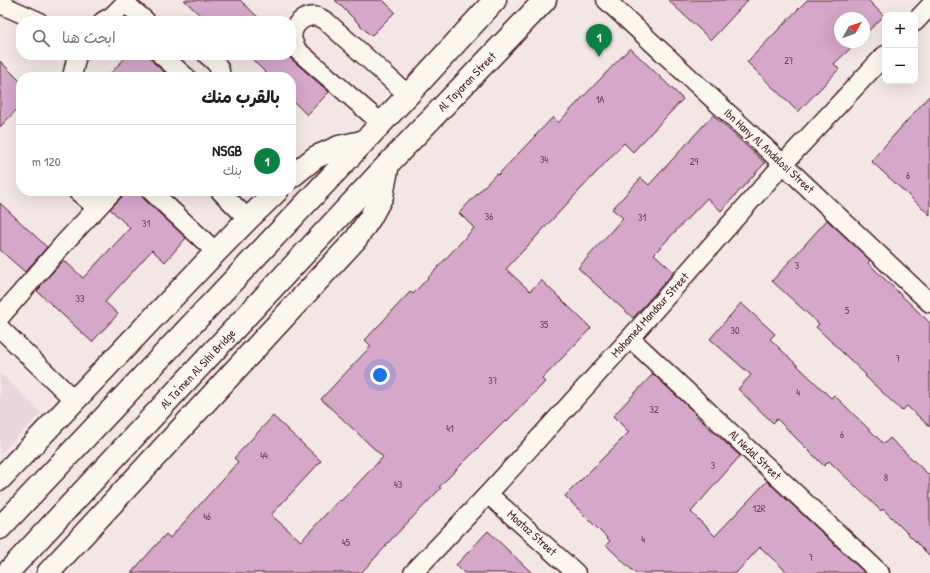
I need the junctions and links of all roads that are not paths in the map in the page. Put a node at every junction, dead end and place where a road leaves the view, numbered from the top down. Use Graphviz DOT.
graph roads {
  1 [pos="495,0"];
  2 [pos="545,0"];
  3 [pos="606,0"];
  4 [pos="126,2"];
  5 [pos="0,4"];
  6 [pos="930,6"];
  7 [pos="27,16"];
  8 [pos="112,16"];
  9 [pos="141,16"];
  10 [pos="918,19"];
  11 [pos="296,25"];
  12 [pos="296,48"];
  13 [pos="882,58"];
  14 [pos="76,60"];
  15 [pos="167,60"];
  16 [pos="213,60"];
  17 [pos="73,72"];
  18 [pos="180,72"];
  19 [pos="220,72"];
  20 [pos="408,94"];
  21 [pos="380,124"];
  22 [pos="362,142"];
  23 [pos="388,164"];
  24 [pos="783,164"];
  25 [pos="296,172"];
  26 [pos="83,196"];
  27 [pos="108,196"];
  28 [pos="156,196"];
  29 [pos="225,196"];
  30 [pos="272,196"];
  31 [pos="97,208"];
  32 [pos="248,219"];
  33 [pos="216,252"];
  34 [pos="930,303"];
  35 [pos="0,317"];
  36 [pos="0,328"];
  37 [pos="630,338"];
  38 [pos="75,401"];
  39 [pos="0,480"];
  40 [pos="488,494"];
  41 [pos="0,528"];
  42 [pos="7,573"];
  43 [pos="48,573"];
  44 [pos="412,573"];
  45 [pos="576,573"];
  46 [pos="880,573"];
  1 -- 20 [label="main road"];
  2 -- 23 [label="main road, Al Tayaran Street"];
  3 -- 24 [label="street, Ibn Hany Al Andalosi Street"];
  4 -- 8 [label="street"];
  4 -- 9 [label="street"];
  5 -- 7 [label="street"];
  6 -- 10 [label="street"];
  11 -- 20 [label="street"];
  12 -- 21 [label="street"];
  13 -- 24 [label="street, Mohamed Mandour Street"];
  14 -- 17 [label="street"];
  15 -- 18 [label="street"];
  16 -- 19 [label="street"];
  20 -- 21 [label="main road"];
  21 -- 22 [label="main road"];
  22 -- 25 [label="main road"];
  22 -- 41 [label="main road"];
  23 -- 42 [label="main road, Al Ta'men Al Sihi Bridge"];
  23 -- 43 [label="main road"];
  24 -- 34 [label="street, Ibn Hany Al Andalosi Street"];
  24 -- 37 [label="street, Mohamed Mandour Street"];
  26 -- 31 [label="street"];
  27 -- 31 [label="street"];
  28 -- 33 [label="street"];
  29 -- 32 [label="street"];
  30 -- 32 [label="main road"];
  31 -- 35 [label="street"];
  32 -- 33 [label="main road"];
  33 -- 38 [label="main road"];
  36 -- 38 [label="street"];
  37 -- 40 [label="street, Mohamed Mandour Street"];
  37 -- 46 [label="street, Al Nedal Street"];
  38 -- 39 [label="main road"];
  40 -- 44 [label="street, Mohamed Mandour Street"];
  40 -- 45 [label="street, Moataz Street"];
}
